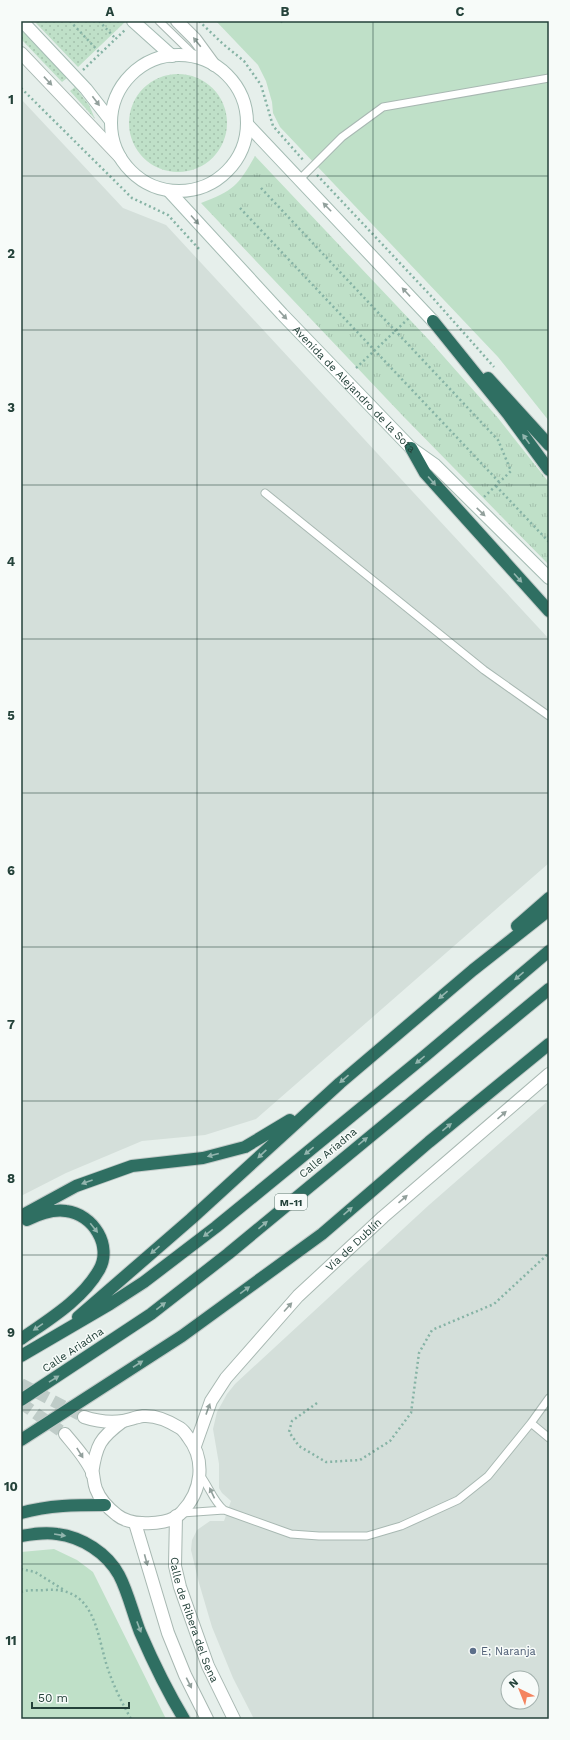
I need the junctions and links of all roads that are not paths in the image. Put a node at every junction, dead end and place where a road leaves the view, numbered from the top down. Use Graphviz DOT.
graph roads {
  1 [pos="22,21"];
  2 [pos="159,21"];
  3 [pos="177,21"];
  4 [pos="131,24"];
  5 [pos="21,53"];
  6 [pos="172,56"];
  7 [pos="196,57"];
  8 [pos="214,65"];
  9 [pos="549,78"];
  10 [pos="111,121"];
  11 [pos="248,124"];
  12 [pos="120,156"];
  13 [pos="300,179"];
  14 [pos="169,191"];
  15 [pos="433,321"];
  16 [pos="549,445"];
  17 [pos="411,448"];
  18 [pos="549,470"];
  19 [pos="265,493"];
  20 [pos="549,578"];
  21 [pos="549,612"];
  22 [pos="549,716"];
  23 [pos="549,898"];
  24 [pos="549,910"];
  25 [pos="549,951"];
  26 [pos="473,970"];
  27 [pos="549,988"];
  28 [pos="549,1044"];
  29 [pos="549,1074"];
  30 [pos="321,1099"];
  31 [pos="21,1216"];
  32 [pos="21,1223"];
  33 [pos="57,1334"];
  34 [pos="21,1339"];
  35 [pos="21,1356"];
  36 [pos="549,1398"];
  37 [pos="21,1400"];
  38 [pos="84,1417"];
  39 [pos="123,1421"];
  40 [pos="531,1423"];
  41 [pos="65,1434"];
  42 [pos="549,1438"];
  43 [pos="21,1440"];
  44 [pos="195,1446"];
  45 [pos="92,1474"];
  46 [pos="200,1475"];
  47 [pos="105,1505"];
  48 [pos="224,1510"];
  49 [pos="21,1513"];
  50 [pos="179,1514"];
  51 [pos="135,1523"];
  52 [pos="21,1536"];
  53 [pos="184,1719"];
  54 [pos="207,1719"];
  55 [pos="234,1719"];
  1 -- 10 [label="street, one-way"];
  2 -- 7 [label="lane"];
  8 -- 3 [label="street, one-way"];
  4 -- 6 [label="street"];
  5 -- 12 [label="street, one-way"];
  6 -- 7 [label="street"];
  6 -- 10 [label="street"];
  7 -- 8 [label="street"];
  8 -- 11 [label="street"];
  9 -- 13 [label="lane"];
  10 -- 12 [label="street"];
  11 -- 13 [label="street"];
  11 -- 14 [label="street"];
  12 -- 14 [label="street"];
  15 -- 13 [label="street, one-way"];
  14 -- 17 [label="street, Avenida de Alejandro de la Sota, one-way"];
  15 -- 16 [label="highway"];
  18 -- 15 [label="highway, one-way"];
  17 -- 20 [label="street, Avenida de Alejandro de la Sota, one-way"];
  17 -- 21 [label="highway, one-way"];
  19 -- 22 [label="lane"];
  23 -- 26 [label="highway"];
  24 -- 26 [label="highway"];
  25 -- 33 [label="highway, Calle Ariadna / M-11, one-way"];
  26 -- 30 [label="highway, one-way"];
  37 -- 27 [label="highway, Calle Ariadna / M-11, one-way"];
  43 -- 28 [label="highway, one-way"];
  44 -- 29 [label="street, Vía de Dublín, one-way"];
  30 -- 31 [label="highway, one-way"];
  30 -- 33 [label="highway, one-way"];
  32 -- 34 [label="highway, one-way"];
  33 -- 35 [label="highway, Calle Ariadna / M-11"];
  36 -- 40 [label="lane"];
  38 -- 39 [label="street"];
  39 -- 44 [label="street"];
  39 -- 45 [label="street"];
  40 -- 42 [label="lane"];
  40 -- 48 [label="lane"];
  41 -- 45 [label="street, one-way"];
  44 -- 46 [label="street"];
  45 -- 47 [label="street"];
  48 -- 46 [label="lane, one-way"];
  46 -- 50 [label="street"];
  47 -- 49 [label="highway"];
  47 -- 51 [label="street"];
  48 -- 50 [label="lane"];
  50 -- 51 [label="street"];
  50 -- 55 [label="street, Calle de Ribera del Sena"];
  51 -- 54 [label="street, one-way"];
  52 -- 53 [label="highway, one-way"];
}
